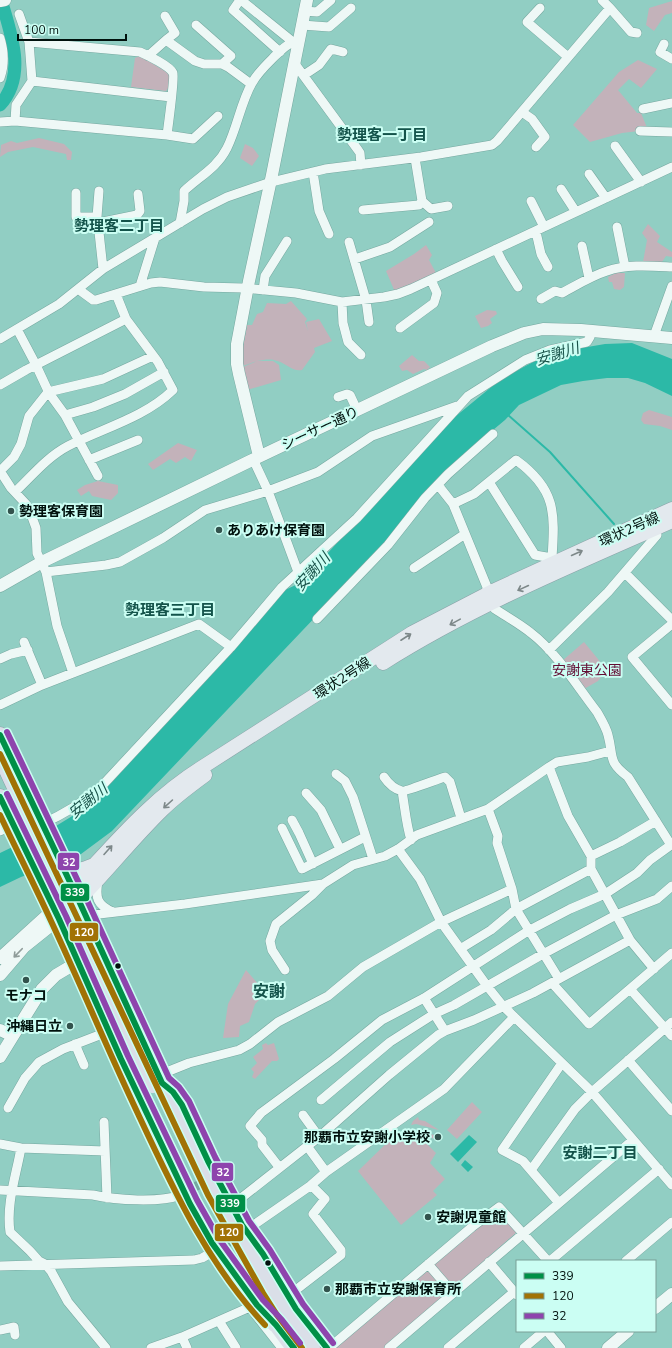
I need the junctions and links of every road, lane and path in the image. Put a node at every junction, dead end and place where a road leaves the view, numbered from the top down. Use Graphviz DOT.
graph roads {
  1 [pos="5,0"];
  2 [pos="240,0"];
  3 [pos="332,0"];
  4 [pos="602,0"];
  5 [pos="0,1"];
  6 [pos="306,5"];
  7 [pos="351,8"];
  8 [pos="540,8"];
  9 [pos="610,8"];
  10 [pos="19,14"];
  11 [pos="165,16"];
  12 [pos="196,25"];
  13 [pos="302,25"];
  14 [pos="637,33"];
  15 [pos="0,38"];
  16 [pos="166,40"];
  17 [pos="29,42"];
  18 [pos="296,42"];
  19 [pos="664,44"];
  20 [pos="280,52"];
  21 [pos="343,52"];
  22 [pos="148,56"];
  23 [pos="568,57"];
  24 [pos="672,59"];
  25 [pos="222,64"];
  26 [pos="294,64"];
  27 [pos="304,75"];
  28 [pos="0,78"];
  29 [pos="32,81"];
  30 [pos="251,84"];
  31 [pos="171,97"];
  32 [pos="672,103"];
  33 [pos="643,109"];
  34 [pos="522,112"];
  35 [pos="218,116"];
  36 [pos="15,121"];
  37 [pos="0,122"];
  38 [pos="640,132"];
  39 [pos="672,132"];
  40 [pos="167,135"];
  41 [pos="615,146"];
  42 [pos="536,147"];
  43 [pos="415,158"];
  44 [pos="361,165"];
  45 [pos="672,167"];
  46 [pos="313,172"];
  47 [pos="588,174"];
  48 [pos="271,182"];
  49 [pos="641,182"];
  50 [pos="561,189"];
  51 [pos="99,191"];
  52 [pos="76,193"];
  53 [pos="138,194"];
  54 [pos="606,198"];
  55 [pos="422,201"];
  56 [pos="531,201"];
  57 [pos="448,206"];
  58 [pos="363,210"];
  59 [pos="576,212"];
  60 [pos="98,220"];
  61 [pos="429,222"];
  62 [pos="180,223"];
  63 [pos="544,227"];
  64 [pos="617,227"];
  65 [pos="536,232"];
  66 [pos="329,234"];
  67 [pos="155,238"];
  68 [pos="287,241"];
  69 [pos="349,242"];
  70 [pos="582,246"];
  71 [pos="496,249"];
  72 [pos="355,259"];
  73 [pos="548,267"];
  74 [pos="625,267"];
  75 [pos="672,267"];
  76 [pos="103,269"];
  77 [pos="589,278"];
  78 [pos="431,280"];
  79 [pos="140,286"];
  80 [pos="672,286"];
  81 [pos="518,287"];
  82 [pos="78,289"];
  83 [pos="248,289"];
  84 [pos="263,290"];
  85 [pos="116,294"];
  86 [pos="541,298"];
  87 [pos="366,300"];
  88 [pos="342,302"];
  89 [pos="669,308"];
  90 [pos="126,319"];
  91 [pos="369,322"];
  92 [pos="400,328"];
  93 [pos="18,329"];
  94 [pos="590,331"];
  95 [pos="654,336"];
  96 [pos="672,338"];
  97 [pos="0,339"];
  98 [pos="361,355"];
  99 [pos="153,356"];
  100 [pos="36,365"];
  101 [pos="164,372"];
  102 [pos="0,385"];
  103 [pos="48,392"];
  104 [pos="338,397"];
  105 [pos="459,405"];
  106 [pos="357,410"];
  107 [pos="65,414"];
  108 [pos="493,434"];
  109 [pos="138,440"];
  110 [pos="78,441"];
  111 [pos="256,458"];
  112 [pos="89,460"];
  113 [pos="0,471"];
  114 [pos="98,476"];
  115 [pos="489,482"];
  116 [pos="438,485"];
  117 [pos="268,491"];
  118 [pos="15,492"];
  119 [pos="453,504"];
  120 [pos="672,509"];
  121 [pos="672,521"];
  122 [pos="652,524"];
  123 [pos="466,534"];
  124 [pos="554,564"];
  125 [pos="44,567"];
  126 [pos="414,568"];
  127 [pos="298,572"];
  128 [pos="625,573"];
  129 [pos="0,586"];
  130 [pos="488,599"];
  131 [pos="317,618"];
  132 [pos="672,620"];
  133 [pos="672,624"];
  134 [pos="231,647"];
  135 [pos="549,650"];
  136 [pos="0,660"];
  137 [pos="73,673"];
  138 [pos="42,685"];
  139 [pos="670,699"];
  140 [pos="0,705"];
  141 [pos="0,735"];
  142 [pos="610,751"];
  143 [pos="0,755"];
  144 [pos="548,767"];
  145 [pos="336,774"];
  146 [pos="0,777"];
  147 [pos="384,777"];
  148 [pos="402,791"];
  149 [pos="306,793"];
  150 [pos="0,797"];
  151 [pos="488,809"];
  152 [pos="461,818"];
  153 [pos="292,820"];
  154 [pos="656,821"];
  155 [pos="43,827"];
  156 [pos="6,828"];
  157 [pos="282,828"];
  158 [pos="365,837"];
  159 [pos="411,840"];
  160 [pos="340,849"];
  161 [pos="398,849"];
  162 [pos="591,856"];
  163 [pos="373,859"];
  164 [pos="313,864"];
  165 [pos="94,865"];
  166 [pos="61,866"];
  167 [pos="591,869"];
  168 [pos="98,880"];
  169 [pos="323,884"];
  170 [pos="672,886"];
  171 [pos="512,889"];
  172 [pos="604,894"];
  173 [pos="76,896"];
  174 [pos="516,909"];
  175 [pos="113,912"];
  176 [pos="56,914"];
  177 [pos="616,915"];
  178 [pos="86,916"];
  179 [pos="441,922"];
  180 [pos="528,931"];
  181 [pos="630,940"];
  182 [pos="460,949"];
  183 [pos="672,953"];
  184 [pos="543,954"];
  185 [pos="0,958"];
  186 [pos="78,962"];
  187 [pos="473,967"];
  188 [pos="654,969"];
  189 [pos="285,970"];
  190 [pos="0,975"];
  191 [pos="556,981"];
  192 [pos="487,986"];
  193 [pos="630,989"];
  194 [pos="424,998"];
  195 [pos="96,1002"];
  196 [pos="503,1006"];
  197 [pos="434,1014"];
  198 [pos="514,1017"];
  199 [pos="669,1025"];
  200 [pos="0,1030"];
  201 [pos="445,1031"];
  202 [pos="102,1034"];
  203 [pos="13,1036"];
  204 [pos="672,1036"];
  205 [pos="75,1044"];
  206 [pos="0,1057"];
  207 [pos="628,1060"];
  208 [pos="562,1063"];
  209 [pos="84,1065"];
  210 [pos="155,1083"];
  211 [pos="592,1092"];
  212 [pos="321,1100"];
  213 [pos="8,1108"];
  214 [pos="672,1111"];
  215 [pos="303,1115"];
  216 [pos="104,1122"];
  217 [pos="319,1137"];
  218 [pos="633,1140"];
  219 [pos="0,1144"];
  220 [pos="307,1146"];
  221 [pos="21,1148"];
  222 [pos="106,1151"];
  223 [pos="279,1167"];
  224 [pos="659,1169"];
  225 [pos="532,1170"];
  226 [pos="326,1172"];
  227 [pos="672,1185"];
  228 [pos="310,1186"];
  229 [pos="0,1190"];
  230 [pos="11,1191"];
  231 [pos="179,1195"];
  232 [pos="107,1198"];
  233 [pos="559,1203"];
  234 [pos="231,1206"];
  235 [pos="672,1222"];
  236 [pos="245,1231"];
  237 [pos="523,1233"];
  238 [pos="211,1253"];
  239 [pos="548,1260"];
  240 [pos="550,1260"];
  241 [pos="627,1260"];
  242 [pos="489,1262"];
  243 [pos="45,1264"];
  244 [pos="428,1264"];
  245 [pos="0,1266"];
  246 [pos="453,1293"];
  247 [pos="516,1294"];
  248 [pos="672,1294"];
  249 [pos="285,1303"];
  250 [pos="250,1307"];
  251 [pos="656,1307"];
  252 [pos="219,1321"];
  253 [pos="276,1324"];
  254 [pos="0,1330"];
  255 [pos="545,1332"];
  256 [pos="547,1332"];
  257 [pos="627,1332"];
  258 [pos="16,1335"];
  259 [pos="182,1337"];
  260 [pos="106,1348"];
  261 [pos="151,1348"];
  262 [pos="187,1348"];
  263 [pos="236,1348"];
  264 [pos="282,1348"];
  265 [pos="294,1348"];
  266 [pos="312,1348"];
  267 [pos="328,1348"];
  268 [pos="389,1348"];
  269 [pos="448,1348"];
  270 [pos="524,1348"];
  271 [pos="561,1348"];
  272 [pos="608,1348"];
  1 -- 5 [label="street"];
  2 -- 18 [label="street"];
  2 -- 20 [label="street"];
  3 -- 6 [label="street"];
  4 -- 9 [label="street"];
  6 -- 13 [label="street"];
  7 -- 13 [label="street"];
  8 -- 23 [label="street"];
  9 -- 14 [label="street"];
  9 -- 23 [label="street"];
  10 -- 17 [label="street"];
  11 -- 16 [label="street"];
  12 -- 25 [label="street"];
  13 -- 18 [label="street"];
  15 -- 28 [label="street"];
  16 -- 22 [label="street"];
  16 -- 25 [label="street"];
  17 -- 22 [label="street"];
  17 -- 29 [label="street"];
  18 -- 20 [label="street"];
  18 -- 26 [label="street"];
  19 -- 24 [label="street"];
  20 -- 30 [label="street"];
  21 -- 27 [label="street"];
  22 -- 31 [label="street"];
  23 -- 34 [label="street"];
  25 -- 30 [label="street"];
  26 -- 27 [label="street"];
  26 -- 48 [label="street"];
  27 -- 44 [label="street"];
  29 -- 31 [label="street"];
  29 -- 36 [label="street"];
  30 -- 62 [label="street"];
  31 -- 40 [label="street"];
  32 -- 33 [label="street"];
  34 -- 42 [label="street"];
  34 -- 43 [label="street"];
  35 -- 40 [label="street"];
  36 -- 37 [label="street"];
  36 -- 40 [label="street"];
  38 -- 39 [label="street"];
  41 -- 49 [label="street"];
  43 -- 44 [label="street"];
  43 -- 55 [label="street"];
  44 -- 46 [label="street"];
  45 -- 49 [label="street"];
  46 -- 48 [label="street"];
  46 -- 66 [label="street"];
  47 -- 54 [label="street"];
  48 -- 62 [label="street"];
  48 -- 83 [label="street"];
  49 -- 54 [label="street"];
  50 -- 59 [label="street"];
  51 -- 60 [label="street"];
  52 -- 60 [label="street"];
  53 -- 60 [label="street"];
  54 -- 59 [label="street"];
  55 -- 57 [label="street"];
  55 -- 58 [label="street"];
  56 -- 63 [label="street"];
  59 -- 63 [label="street"];
  60 -- 76 [label="street"];
  61 -- 72 [label="street"];
  62 -- 67 [label="street"];
  63 -- 65 [label="street"];
  64 -- 74 [label="street"];
  65 -- 71 [label="street"];
  65 -- 73 [label="street"];
  67 -- 76 [label="street"];
  67 -- 79 [label="street"];
  68 -- 84 [label="street"];
  69 -- 72 [label="street"];
  70 -- 77 [label="street"];
  71 -- 78 [label="street"];
  71 -- 81 [label="street"];
  72 -- 87 [label="street"];
  74 -- 75 [label="street"];
  74 -- 77 [label="street"];
  76 -- 82 [label="street"];
  77 -- 86 [label="street"];
  78 -- 87 [label="street"];
  78 -- 92 [label="street"];
  79 -- 83 [label="street"];
  79 -- 85 [label="street"];
  80 -- 89 [label="street"];
  82 -- 85 [label="street"];
  82 -- 93 [label="street"];
  83 -- 84 [label="street"];
  83 -- 111 [label="street"];
  84 -- 88 [label="street"];
  85 -- 90 [label="street"];
  87 -- 88 [label="street"];
  87 -- 91 [label="street"];
  88 -- 98 [label="street"];
  89 -- 95 [label="street"];
  90 -- 99 [label="street"];
  90 -- 100 [label="street"];
  93 -- 97 [label="street"];
  93 -- 100 [label="street"];
  94 -- 95 [label="street, シーサー通り"];
  94 -- 105 [label="street"];
  94 -- 106 [label="street, シーサー通り"];
  95 -- 96 [label="street, シーサー通り"];
  99 -- 101 [label="street"];
  99 -- 103 [label="street"];
  100 -- 102 [label="street"];
  100 -- 103 [label="street"];
  101 -- 107 [label="street"];
  101 -- 110 [label="street"];
  103 -- 107 [label="street"];
  103 -- 113 [label="street"];
  104 -- 106 [label="street"];
  105 -- 117 [label="street"];
  105 -- 127 [label="street"];
  106 -- 111 [label="street, シーサー通り"];
  107 -- 110 [label="street"];
  108 -- 116 [label="street"];
  109 -- 112 [label="street"];
  110 -- 112 [label="street"];
  110 -- 118 [label="street"];
  111 -- 117 [label="street"];
  111 -- 125 [label="street, シーサー通り"];
  112 -- 114 [label="street"];
  113 -- 118 [label="street"];
  115 -- 119 [label="street"];
  115 -- 124 [label="street"];
  115 -- 124 [label="street"];
  116 -- 119 [label="street"];
  116 -- 131 [label="street"];
  117 -- 125 [label="street"];
  117 -- 127 [label="street"];
  118 -- 125 [label="street"];
  119 -- 123 [label="street"];
  120 -- 122 [label="main road, 環状2号線"];
  121 -- 122 [label="main road, 環状2号線"];
  122 -- 124 [label="main road, 環状2号線"];
  122 -- 128 [label="street"];
  123 -- 126 [label="street"];
  123 -- 130 [label="street"];
  124 -- 130 [label="main road, 環状2号線"];
  125 -- 129 [label="street, シーサー通り"];
  125 -- 137 [label="street"];
  127 -- 134 [label="street"];
  128 -- 132 [label="street"];
  128 -- 135 [label="street"];
  130 -- 135 [label="street"];
  165 -- 130 [label="main road, 環状2号線, one-way"];
  130 -- 168 [label="main road, 環状2号線, one-way"];
  133 -- 139 [label="street"];
  134 -- 137 [label="street"];
  134 -- 155 [label="street"];
  135 -- 142 [label="street"];
  136 -- 138 [label="street"];
  137 -- 138 [label="street"];
  138 -- 140 [label="street"];
  141 -- 155 [label="highway"];
  142 -- 144 [label="street"];
  142 -- 154 [label="street"];
  143 -- 210 [label="highway, bridge"];
  144 -- 151 [label="street"];
  144 -- 162 [label="street"];
  145 -- 158 [label="street"];
  146 -- 210 [label="highway"];
  147 -- 148 [label="street"];
  148 -- 152 [label="street"];
  148 -- 159 [label="street"];
  149 -- 160 [label="street"];
  150 -- 156 [label="highway"];
  151 -- 152 [label="street"];
  151 -- 171 [label="street"];
  152 -- 159 [label="street"];
  153 -- 164 [label="street"];
  154 -- 162 [label="street"];
  154 -- 172 [label="street"];
  155 -- 166 [label="highway"];
  156 -- 176 [label="highway"];
  157 -- 164 [label="street"];
  158 -- 160 [label="street"];
  158 -- 163 [label="street"];
  159 -- 161 [label="street"];
  160 -- 164 [label="street"];
  161 -- 163 [label="street"];
  161 -- 179 [label="street"];
  162 -- 167 [label="street"];
  163 -- 169 [label="street"];
  165 -- 166 [label="main road"];
  165 -- 173 [label="main road, 環状2号線"];
  166 -- 173 [label="highway"];
  167 -- 172 [label="street"];
  167 -- 174 [label="street"];
  168 -- 173 [label="main road, 環状2号線"];
  168 -- 175 [label="street"];
  169 -- 175 [label="street"];
  169 -- 189 [label="street"];
  170 -- 177 [label="street"];
  171 -- 174 [label="street"];
  171 -- 179 [label="street"];
  172 -- 177 [label="street"];
  172 -- 180 [label="street"];
  173 -- 176 [label="main road, 環状2号線"];
  173 -- 178 [label="highway"];
  174 -- 180 [label="street"];
  174 -- 182 [label="street"];
  175 -- 178 [label="street"];
  176 -- 178 [label="street"];
  176 -- 185 [label="street"];
  176 -- 186 [label="highway"];
  176 -- 190 [label="street, one-way"];
  177 -- 181 [label="street"];
  177 -- 184 [label="street"];
  178 -- 210 [label="highway"];
  179 -- 182 [label="street"];
  179 -- 210 [label="street"];
  180 -- 184 [label="street"];
  180 -- 187 [label="street"];
  181 -- 188 [label="street"];
  181 -- 191 [label="street"];
  182 -- 187 [label="street"];
  183 -- 188 [label="street"];
  184 -- 191 [label="street"];
  184 -- 192 [label="street"];
  186 -- 195 [label="highway"];
  186 -- 203 [label="street"];
  187 -- 192 [label="street"];
  187 -- 194 [label="street"];
  188 -- 193 [label="street"];
  191 -- 193 [label="street"];
  191 -- 196 [label="street"];
  192 -- 196 [label="street"];
  192 -- 197 [label="street"];
  193 -- 199 [label="street"];
  194 -- 197 [label="street"];
  194 -- 223 [label="street"];
  195 -- 202 [label="street"];
  195 -- 253 [label="highway"];
  196 -- 198 [label="street"];
  196 -- 201 [label="street"];
  197 -- 201 [label="street"];
  197 -- 212 [label="street"];
  198 -- 208 [label="street"];
  198 -- 226 [label="street"];
  199 -- 204 [label="street"];
  199 -- 207 [label="street"];
  200 -- 203 [label="street"];
  201 -- 217 [label="street"];
  202 -- 205 [label="street"];
  202 -- 231 [label="street"];
  203 -- 206 [label="street"];
  205 -- 209 [label="street"];
  205 -- 213 [label="street"];
  207 -- 211 [label="street"];
  207 -- 214 [label="street"];
  208 -- 211 [label="street"];
  208 -- 225 [label="street"];
  210 -- 234 [label="street"];
  210 -- 249 [label="highway"];
  210 -- 253 [label="highway"];
  211 -- 218 [label="street"];
  211 -- 225 [label="street"];
  215 -- 217 [label="street"];
  216 -- 222 [label="street"];
  217 -- 220 [label="street"];
  218 -- 224 [label="street"];
  218 -- 233 [label="street"];
  219 -- 221 [label="street"];
  220 -- 223 [label="street"];
  220 -- 226 [label="street"];
  221 -- 222 [label="street"];
  221 -- 230 [label="street"];
  222 -- 232 [label="street"];
  223 -- 234 [label="street"];
  224 -- 227 [label="street"];
  224 -- 240 [label="street"];
  225 -- 233 [label="street"];
  226 -- 228 [label="street"];
  228 -- 236 [label="street"];
  228 -- 249 [label="street"];
  229 -- 230 [label="street"];
  230 -- 232 [label="street"];
  230 -- 243 [label="street"];
  231 -- 232 [label="street"];
  231 -- 238 [label="street"];
  233 -- 237 [label="street"];
  234 -- 236 [label="street"];
  235 -- 241 [label="street"];
  236 -- 249 [label="street"];
  237 -- 239 [label="street"];
  237 -- 242 [label="street"];
  237 -- 244 [label="street"];
  238 -- 243 [label="street"];
  238 -- 250 [label="street"];
  242 -- 246 [label="street"];
  242 -- 247 [label="street"];
  243 -- 245 [label="street"];
  243 -- 260 [label="street"];
  244 -- 246 [label="street"];
  244 -- 267 [label="street"];
  246 -- 268 [label="street"];
  247 -- 269 [label="street"];
  248 -- 251 [label="street"];
  249 -- 266 [label="highway"];
  249 -- 267 [label="street"];
  250 -- 252 [label="street"];
  250 -- 264 [label="street"];
  252 -- 259 [label="street"];
  252 -- 263 [label="street"];
  253 -- 265 [label="highway"];
  254 -- 258 [label="street"];
  255 -- 270 [label="street"];
  256 -- 271 [label="street"];
  257 -- 272 [label="street"];
  259 -- 261 [label="street"];
  259 -- 262 [label="street"];
}
